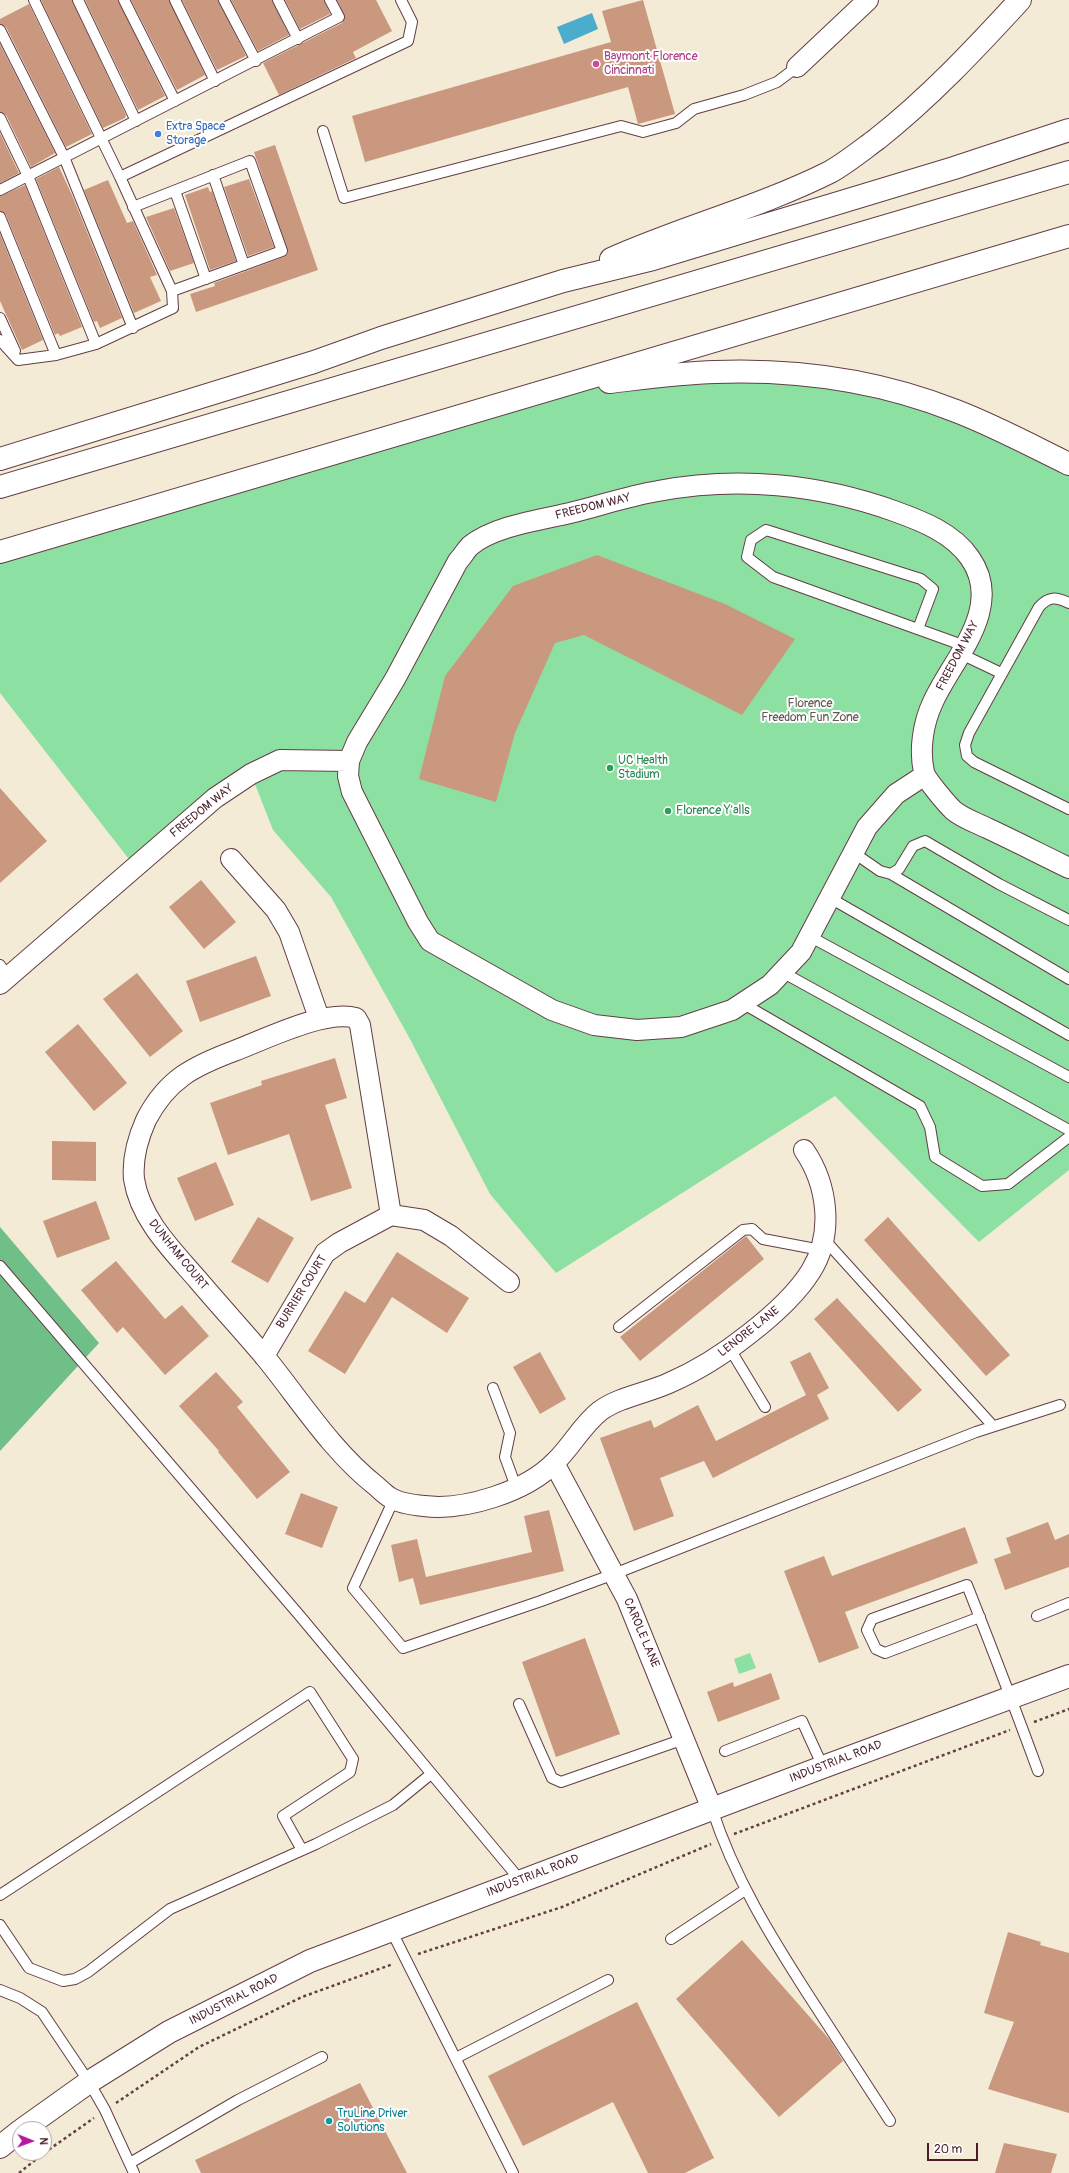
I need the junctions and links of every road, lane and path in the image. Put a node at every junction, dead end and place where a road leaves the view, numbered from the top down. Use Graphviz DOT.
graph roads {
  1 [pos="34,0"];
  2 [pos="78,0"];
  3 [pos="124,0"];
  4 [pos="175,0"];
  5 [pos="224,0"];
  6 [pos="278,0"];
  7 [pos="330,0"];
  8 [pos="401,0"];
  9 [pos="868,0"];
  10 [pos="1020,0"];
  11 [pos="0,30"];
  12 [pos="298,38"];
  13 [pos="256,61"];
  14 [pos="797,67"];
  15 [pos="215,81"];
  16 [pos="175,101"];
  17 [pos="0,118"];
  18 [pos="136,121"];
  19 [pos="1069,130"];
  20 [pos="323,131"];
  21 [pos="100,139"];
  22 [pos="64,157"];
  23 [pos="1069,172"];
  24 [pos="28,176"];
  25 [pos="213,176"];
  26 [pos="120,177"];
  27 [pos="0,190"];
  28 [pos="175,191"];
  29 [pos="133,207"];
  30 [pos="0,217"];
  31 [pos="1069,236"];
  32 [pos="244,265"];
  33 [pos="206,279"];
  34 [pos="563,281"];
  35 [pos="172,292"];
  36 [pos="0,318"];
  37 [pos="133,328"];
  38 [pos="0,340"];
  39 [pos="96,344"];
  40 [pos="56,355"];
  41 [pos="18,360"];
  42 [pos="558,386"];
  43 [pos="0,459"];
  44 [pos="1069,464"];
  45 [pos="0,487"];
  46 [pos="0,552"];
  47 [pos="1069,603"];
  48 [pos="918,629"];
  49 [pos="963,650"];
  50 [pos="1002,673"];
  51 [pos="349,761"];
  52 [pos="925,774"];
  53 [pos="1069,809"];
  54 [pos="854,853"];
  55 [pos="231,859"];
  56 [pos="1069,868"];
  57 [pos="892,874"];
  58 [pos="830,898"];
  59 [pos="1069,920"];
  60 [pos="809,936"];
  61 [pos="782,972"];
  62 [pos="3,976"];
  63 [pos="1069,979"];
  64 [pos="742,1003"];
  65 [pos="320,1018"];
  66 [pos="1069,1035"];
  67 [pos="1069,1077"];
  68 [pos="1069,1130"];
  69 [pos="1069,1137"];
  70 [pos="804,1150"];
  71 [pos="391,1215"];
  72 [pos="822,1244"];
  73 [pos="0,1266"];
  74 [pos="508,1282"];
  75 [pos="619,1327"];
  76 [pos="730,1349"];
  77 [pos="264,1356"];
  78 [pos="493,1388"];
  79 [pos="1060,1405"];
  80 [pos="765,1407"];
  81 [pos="993,1426"];
  82 [pos="554,1464"];
  83 [pos="516,1487"];
  84 [pos="394,1499"];
  85 [pos="614,1574"];
  86 [pos="1069,1603"];
  87 [pos="1037,1616"];
  88 [pos="980,1617"];
  89 [pos="1069,1676"];
  90 [pos="1010,1698"];
  91 [pos="519,1704"];
  92 [pos="1069,1709"];
  93 [pos="1052,1715"];
  94 [pos="997,1735"];
  95 [pos="684,1739"];
  96 [pos="726,1751"];
  97 [pos="823,1766"];
  98 [pos="1038,1771"];
  99 [pos="431,1774"];
  100 [pos="712,1809"];
  101 [pos="746,1829"];
  102 [pos="708,1846"];
  103 [pos="302,1850"];
  104 [pos="521,1881"];
  105 [pos="745,1890"];
  106 [pos="0,1895"];
  107 [pos="0,1925"];
  108 [pos="391,1930"];
  109 [pos="671,1939"];
  110 [pos="433,1949"];
  111 [pos="386,1967"];
  112 [pos="608,1980"];
  113 [pos="0,1990"];
  114 [pos="322,2057"];
  115 [pos="456,2058"];
  116 [pos="89,2082"];
  117 [pos="128,2095"];
  118 [pos="34,2121"];
  119 [pos="890,2121"];
  120 [pos="85,2124"];
  121 [pos="12,2137"];
  122 [pos="0,2147"];
  123 [pos="52,2147"];
  124 [pos="34,2161"];
  125 [pos="132,2168"];
  126 [pos="19,2173"];
  127 [pos="513,2173"];
  1 -- 21 [label="lane"];
  2 -- 18 [label="lane"];
  3 -- 16 [label="lane"];
  4 -- 15 [label="lane"];
  5 -- 13 [label="lane"];
  6 -- 12 [label="lane"];
  7 -- 12 [label="lane"];
  8 -- 26 [label="lane"];
  9 -- 14 [label="street"];
  10 -- 34 [label="main road"];
  11 -- 22 [label="lane"];
  12 -- 13 [label="lane"];
  13 -- 15 [label="lane"];
  14 -- 20 [label="lane"];
  15 -- 16 [label="lane"];
  16 -- 18 [label="lane"];
  17 -- 24 [label="lane"];
  18 -- 21 [label="lane"];
  19 -- 34 [label="main road"];
  21 -- 22 [label="lane"];
  21 -- 26 [label="lane"];
  22 -- 24 [label="lane"];
  22 -- 37 [label="lane"];
  23 -- 45 [label="main road"];
  24 -- 27 [label="lane"];
  24 -- 39 [label="lane"];
  25 -- 28 [label="lane"];
  25 -- 32 [label="lane"];
  25 -- 32 [label="lane"];
  26 -- 29 [label="lane"];
  28 -- 29 [label="lane"];
  28 -- 33 [label="lane"];
  29 -- 35 [label="lane"];
  30 -- 40 [label="lane"];
  31 -- 42 [label="main road"];
  32 -- 33 [label="lane"];
  33 -- 35 [label="lane"];
  34 -- 43 [label="main road"];
  35 -- 37 [label="lane"];
  36 -- 41 [label="lane"];
  37 -- 39 [label="lane"];
  38 -- 41 [label="lane"];
  39 -- 40 [label="lane"];
  40 -- 41 [label="lane"];
  42 -- 44 [label="main road"];
  42 -- 46 [label="main road"];
  47 -- 50 [label="lane"];
  48 -- 48 [label="lane"];
  48 -- 49 [label="lane"];
  49 -- 50 [label="lane"];
  49 -- 51 [label="street, FREEDOM WAY"];
  49 -- 52 [label="street, FREEDOM WAY"];
  50 -- 53 [label="lane"];
  51 -- 62 [label="street, FREEDOM WAY"];
  51 -- 64 [label="street"];
  52 -- 54 [label="street"];
  52 -- 56 [label="street"];
  54 -- 57 [label="lane"];
  54 -- 58 [label="street"];
  55 -- 65 [label="street"];
  57 -- 59 [label="lane"];
  57 -- 63 [label="lane"];
  58 -- 60 [label="street"];
  58 -- 66 [label="lane"];
  60 -- 61 [label="street"];
  60 -- 67 [label="lane"];
  61 -- 64 [label="street"];
  61 -- 68 [label="lane"];
  64 -- 69 [label="lane"];
  65 -- 71 [label="street, DUNHAM COURT"];
  65 -- 77 [label="street, DUNHAM COURT"];
  70 -- 72 [label="street, LENORE LANE"];
  71 -- 74 [label="street"];
  71 -- 77 [label="street, BURRIER COURT"];
  72 -- 75 [label="lane"];
  72 -- 76 [label="street, LENORE LANE"];
  72 -- 81 [label="lane"];
  73 -- 99 [label="lane"];
  76 -- 80 [label="lane"];
  76 -- 82 [label="street, LENORE LANE"];
  77 -- 84 [label="street, DUNHAM COURT"];
  78 -- 83 [label="lane"];
  79 -- 81 [label="lane"];
  81 -- 85 [label="lane"];
  82 -- 83 [label="street, DUNHAM COURT"];
  82 -- 85 [label="street, CAROLE LANE"];
  83 -- 84 [label="street, DUNHAM COURT"];
  84 -- 85 [label="lane"];
  85 -- 95 [label="street, CAROLE LANE"];
  86 -- 87 [label="lane"];
  88 -- 88 [label="lane"];
  88 -- 90 [label="lane"];
  89 -- 90 [label="main road, INDUSTRIAL ROAD"];
  90 -- 97 [label="main road, INDUSTRIAL ROAD"];
  90 -- 98 [label="lane"];
  91 -- 95 [label="lane"];
  92 -- 93 [label="path"];
  94 -- 101 [label="path"];
  95 -- 100 [label="street, CAROLE LANE"];
  96 -- 97 [label="lane"];
  97 -- 100 [label="main road, INDUSTRIAL ROAD"];
  99 -- 103 [label="lane"];
  99 -- 104 [label="lane"];
  100 -- 104 [label="main road, INDUSTRIAL ROAD"];
  100 -- 105 [label="lane"];
  102 -- 110 [label="path"];
  103 -- 106 [label="lane"];
  103 -- 107 [label="lane"];
  104 -- 108 [label="main road, INDUSTRIAL ROAD"];
  105 -- 109 [label="lane"];
  105 -- 119 [label="lane"];
  108 -- 115 [label="lane"];
  108 -- 116 [label="main road, INDUSTRIAL ROAD"];
  111 -- 117 [label="path"];
  112 -- 115 [label="lane"];
  113 -- 116 [label="lane"];
  114 -- 125 [label="lane"];
  115 -- 127 [label="lane"];
  116 -- 118 [label="main road, INDUSTRIAL ROAD"];
  116 -- 125 [label="lane"];
  120 -- 123 [label="path"];
  121 -- 122 [label="main road"];
  124 -- 126 [label="path"];
}
